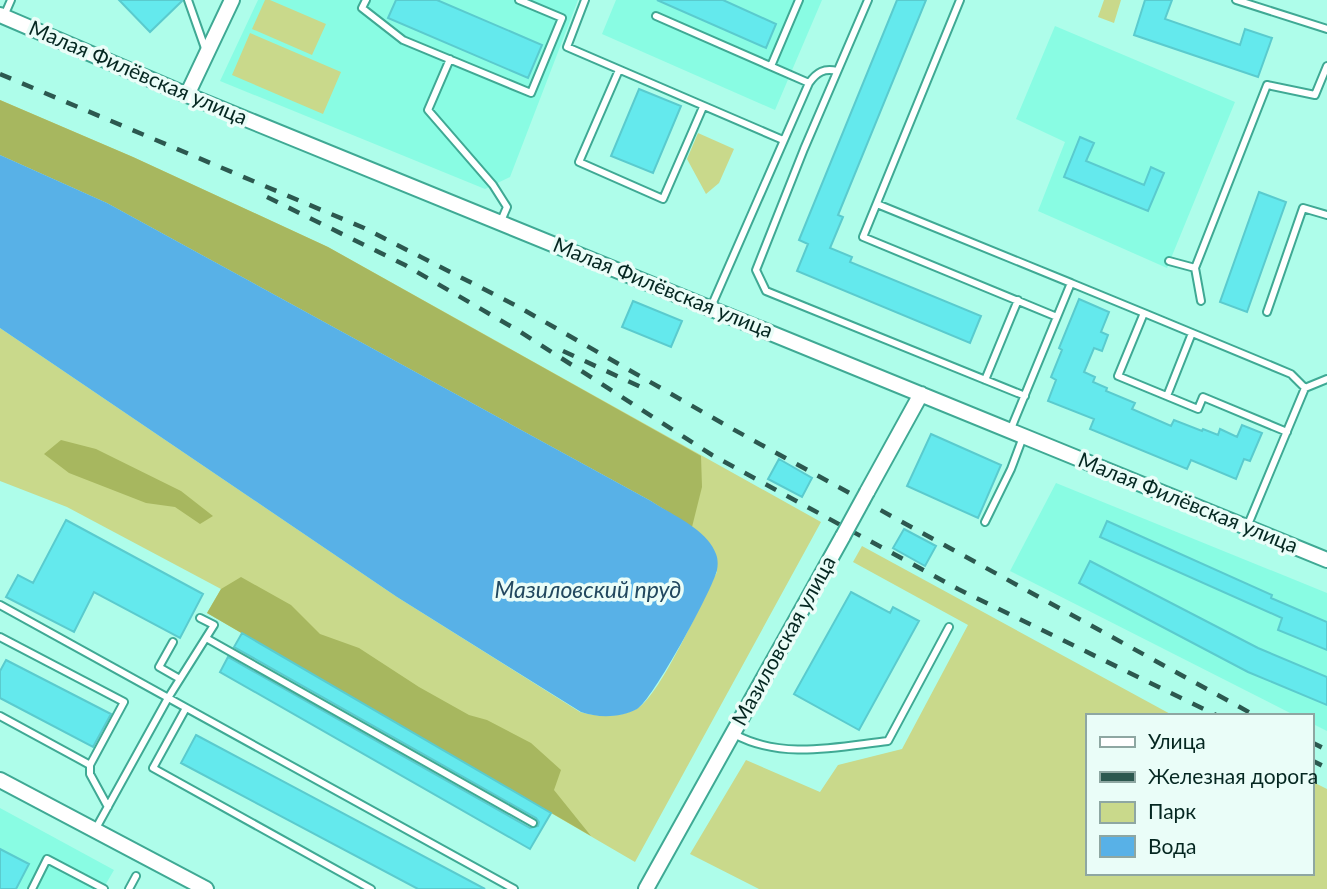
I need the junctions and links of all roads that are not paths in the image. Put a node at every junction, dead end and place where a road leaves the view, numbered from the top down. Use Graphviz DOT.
graph roads {
  1 [pos="11,0"];
  2 [pos="188,0"];
  3 [pos="232,0"];
  4 [pos="366,0"];
  5 [pos="520,0"];
  6 [pos="585,0"];
  7 [pos="799,0"];
  8 [pos="868,0"];
  9 [pos="960,0"];
  10 [pos="1236,0"];
  11 [pos="2,16"];
  12 [pos="656,16"];
  13 [pos="1327,29"];
  14 [pos="207,52"];
  15 [pos="450,59"];
  16 [pos="771,66"];
  17 [pos="1327,66"];
  18 [pos="619,70"];
  19 [pos="837,71"];
  20 [pos="809,83"];
  21 [pos="187,95"];
  22 [pos="703,107"];
  23 [pos="783,140"];
  24 [pos="877,204"];
  25 [pos="1327,215"];
  26 [pos="501,221"];
  27 [pos="1169,261"];
  28 [pos="1195,268"];
  29 [pos="1071,283"];
  30 [pos="1018,300"];
  31 [pos="1201,301"];
  32 [pos="711,307"];
  33 [pos="1267,312"];
  34 [pos="1144,313"];
  35 [pos="1057,317"];
  36 [pos="1192,333"];
  37 [pos="1327,379"];
  38 [pos="985,380"];
  39 [pos="1305,388"];
  40 [pos="922,394"];
  41 [pos="1025,396"];
  42 [pos="1167,396"];
  43 [pos="1287,432"];
  44 [pos="1017,433"];
  45 [pos="985,522"];
  46 [pos="1247,527"];
  47 [pos="1327,560"];
  48 [pos="0,605"];
  49 [pos="200,618"];
  50 [pos="949,627"];
  51 [pos="0,638"];
  52 [pos="206,638"];
  53 [pos="173,642"];
  54 [pos="180,679"];
  55 [pos="168,698"];
  56 [pos="186,708"];
  57 [pos="0,716"];
  58 [pos="732,733"];
  59 [pos="90,765"];
  60 [pos="0,780"];
  61 [pos="108,807"];
  62 [pos="533,823"];
  63 [pos="95,830"];
  64 [pos="136,877"];
  65 [pos="32,889"];
  66 [pos="104,889"];
  67 [pos="129,889"];
  68 [pos="206,889"];
  69 [pos="372,889"];
  70 [pos="514,889"];
  71 [pos="646,889"];
  1 -- 11 [label="lane"];
  2 -- 14 [label="lane"];
  3 -- 14 [label="street"];
  4 -- 15 [label="lane"];
  5 -- 15 [label="lane"];
  6 -- 18 [label="lane"];
  7 -- 16 [label="lane"];
  8 -- 19 [label="lane"];
  9 -- 24 [label="lane"];
  10 -- 13 [label="lane"];
  11 -- 21 [label="street, Малая Филёвская улица"];
  12 -- 16 [label="lane"];
  14 -- 21 [label="street"];
  15 -- 26 [label="lane"];
  16 -- 20 [label="lane"];
  17 -- 28 [label="lane"];
  18 -- 22 [label="lane"];
  18 -- 22 [label="lane"];
  19 -- 20 [label="lane"];
  19 -- 38 [label="lane"];
  20 -- 23 [label="lane"];
  21 -- 26 [label="street, Малая Филёвская улица"];
  22 -- 23 [label="lane"];
  23 -- 32 [label="lane"];
  24 -- 29 [label="lane"];
  24 -- 30 [label="lane"];
  25 -- 33 [label="lane"];
  26 -- 32 [label="street, Малая Филёвская улица"];
  27 -- 28 [label="lane"];
  28 -- 31 [label="lane"];
  29 -- 34 [label="lane"];
  29 -- 35 [label="lane"];
  30 -- 35 [label="lane"];
  30 -- 38 [label="lane"];
  32 -- 40 [label="street, Малая Филёвская улица"];
  34 -- 36 [label="lane"];
  34 -- 42 [label="lane"];
  35 -- 41 [label="lane"];
  36 -- 39 [label="lane"];
  36 -- 42 [label="lane"];
  37 -- 39 [label="lane"];
  38 -- 41 [label="lane"];
  39 -- 43 [label="lane"];
  40 -- 44 [label="street, Малая Филёвская улица"];
  40 -- 58 [label="street, Мазиловская улица, bridge"];
  41 -- 44 [label="lane"];
  42 -- 43 [label="lane"];
  43 -- 46 [label="lane"];
  44 -- 45 [label="lane"];
  44 -- 46 [label="street, Малая Филёвская улица"];
  46 -- 47 [label="street, Малая Филёвская улица"];
  48 -- 55 [label="lane"];
  49 -- 52 [label="lane"];
  50 -- 58 [label="lane"];
  51 -- 59 [label="lane"];
  52 -- 54 [label="lane"];
  52 -- 62 [label="lane"];
  53 -- 54 [label="lane"];
  54 -- 55 [label="lane"];
  55 -- 56 [label="lane"];
  55 -- 61 [label="lane"];
  56 -- 69 [label="lane"];
  56 -- 70 [label="lane"];
  57 -- 59 [label="lane"];
  58 -- 71 [label="street, Мазиловская улица"];
  59 -- 61 [label="lane"];
  60 -- 63 [label="street"];
  61 -- 63 [label="lane"];
  63 -- 68 [label="street"];
  64 -- 67 [label="lane"];
  65 -- 66 [label="lane"];
}
